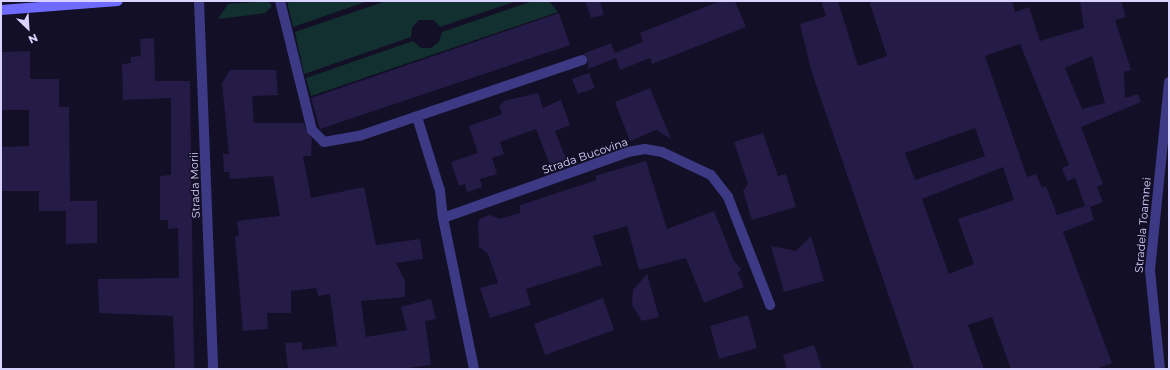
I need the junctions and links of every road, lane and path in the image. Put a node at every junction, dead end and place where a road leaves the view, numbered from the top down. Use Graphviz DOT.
graph roads {
  1 [pos="118,1"];
  2 [pos="199,1"];
  3 [pos="280,1"];
  4 [pos="1,10"];
  5 [pos="582,60"];
  6 [pos="1169,82"];
  7 [pos="417,117"];
  8 [pos="443,218"];
  9 [pos="770,305"];
  10 [pos="213,369"];
  11 [pos="474,369"];
  12 [pos="1160,369"];
  1 -- 4 [label="main road"];
  2 -- 10 [label="street, Strada Morii"];
  3 -- 7 [label="street"];
  5 -- 7 [label="street"];
  6 -- 12 [label="street, Stradela Toamnei"];
  7 -- 8 [label="street"];
  8 -- 9 [label="street, Strada Bucovina"];
  8 -- 11 [label="street"];
}
